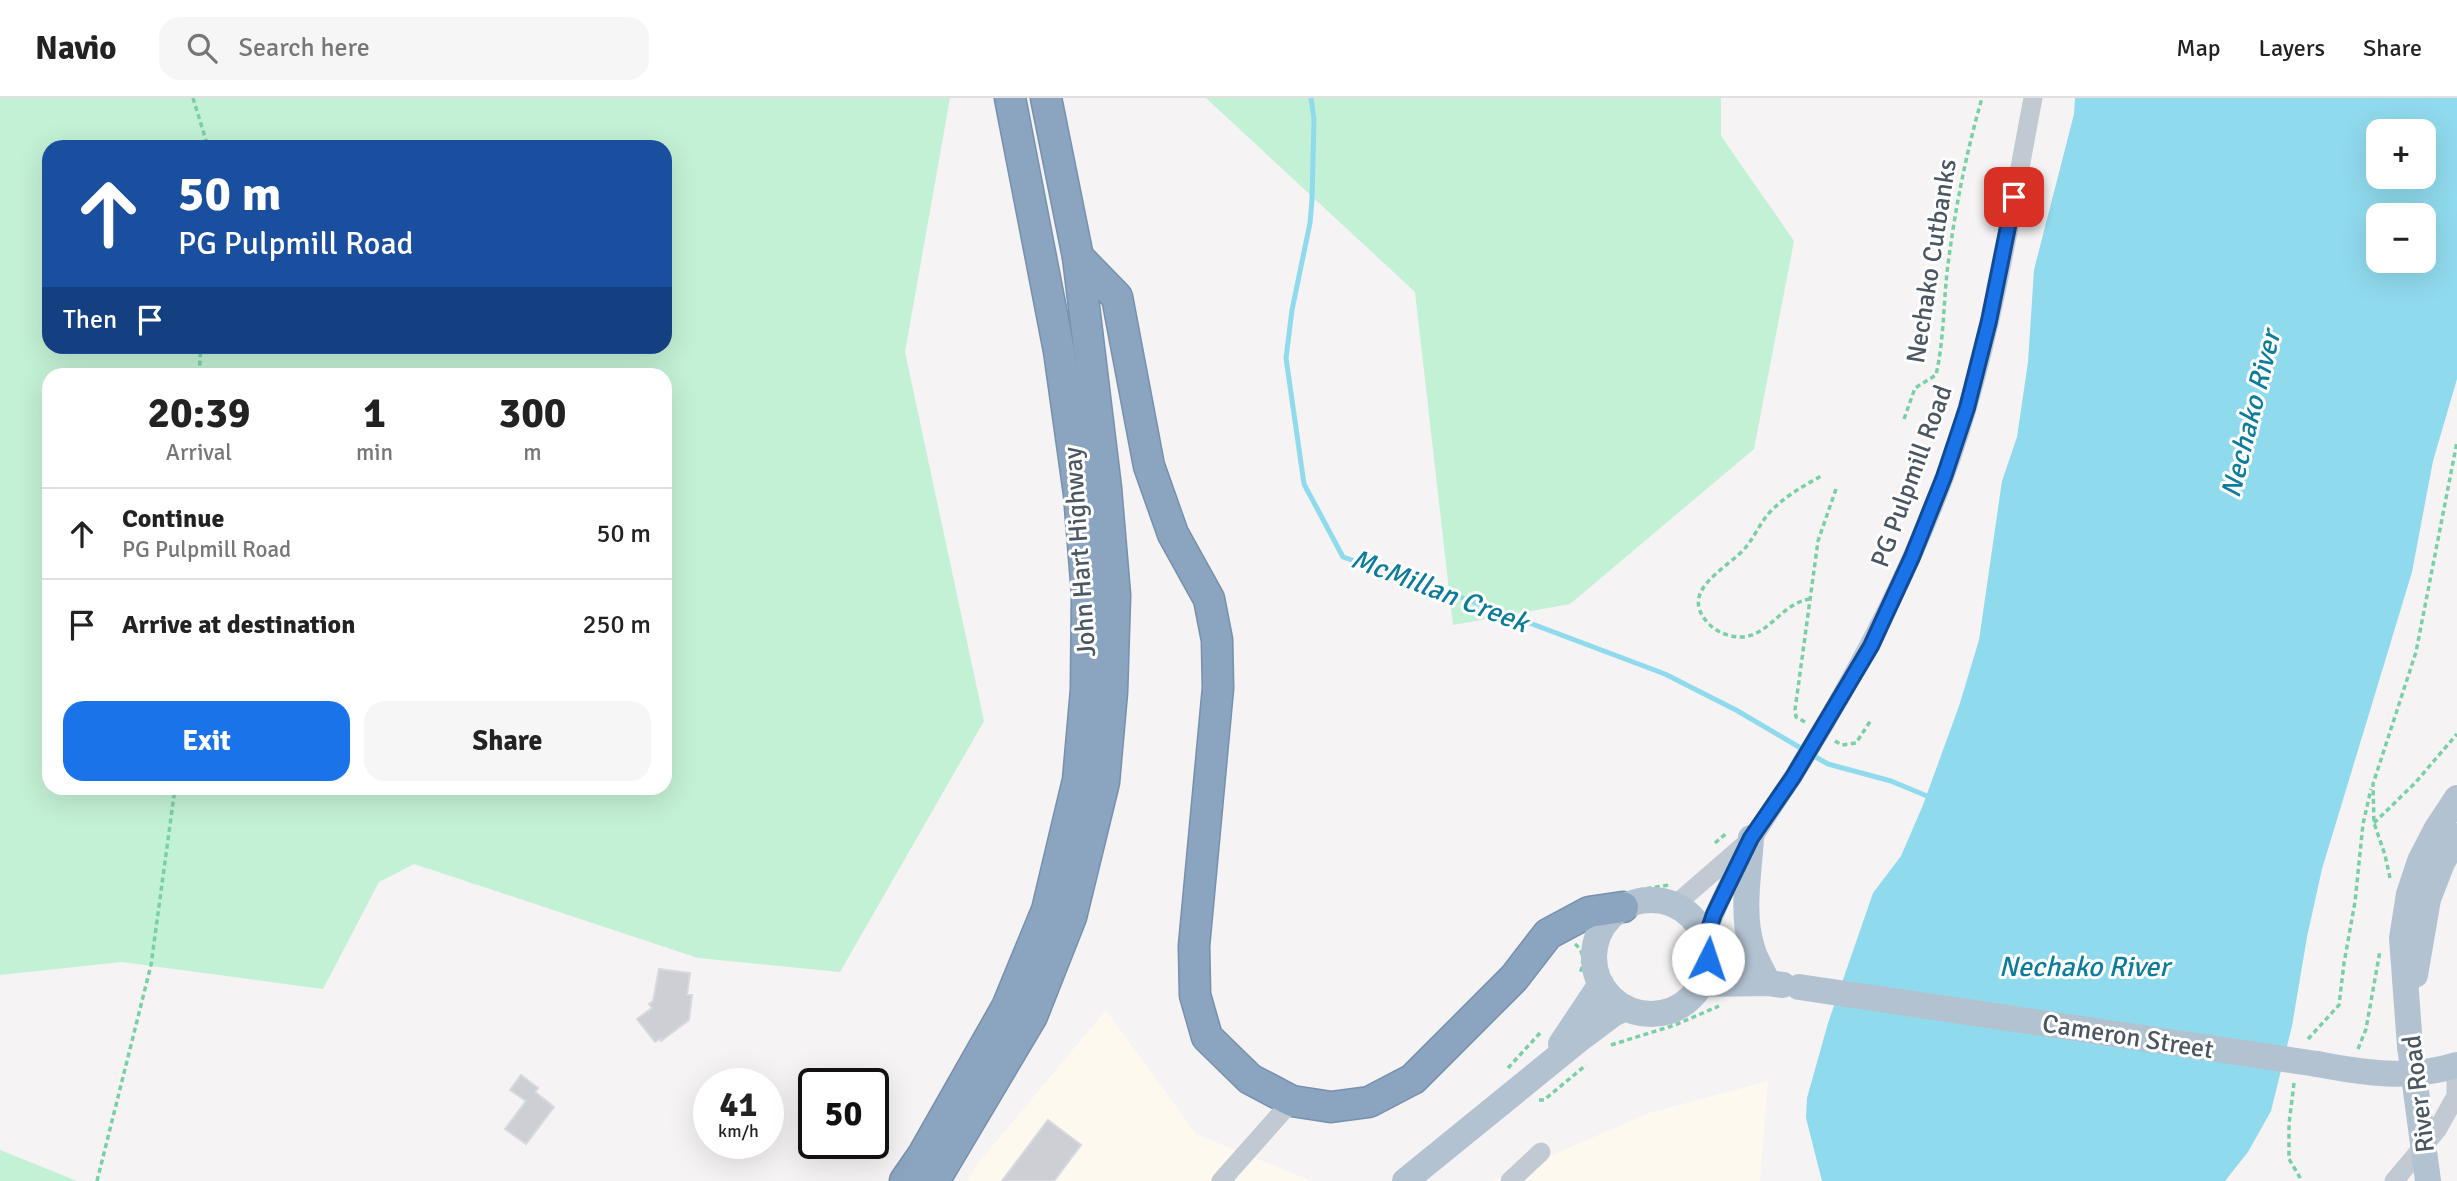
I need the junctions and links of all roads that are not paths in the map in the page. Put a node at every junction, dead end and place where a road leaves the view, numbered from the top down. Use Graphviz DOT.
graph roads {
  1 [pos="1010,98"];
  2 [pos="1046,98"];
  3 [pos="2033,98"];
  4 [pos="1078,257"];
  5 [pos="2457,797"];
  6 [pos="2457,836"];
  7 [pos="1751,838"];
  8 [pos="2457,864"];
  9 [pos="1675,905"];
  10 [pos="1623,907"];
  11 [pos="1706,942"];
  12 [pos="2421,942"];
  13 [pos="1768,983"];
  14 [pos="1601,984"];
  15 [pos="1700,984"];
  16 [pos="2409,1007"];
  17 [pos="1626,1008"];
  18 [pos="2456,1066"];
  19 [pos="1541,1070"];
  20 [pos="1292,1101"];
  21 [pos="1541,1152"];
  22 [pos="905,1181"];
  23 [pos="934,1181"];
  24 [pos="1221,1181"];
  25 [pos="1405,1181"];
  26 [pos="1510,1181"];
  27 [pos="2394,1181"];
  28 [pos="2428,1181"];
  1 -- 22 [label="highway, John Hart Highway"];
  2 -- 4 [label="highway, John Hart Highway"];
  3 -- 7 [label="street, PG Pulpmill Road, bridge"];
  4 -- 20 [label="highway"];
  4 -- 23 [label="highway, John Hart Highway"];
  5 -- 16 [label="main road, River Road"];
  6 -- 12 [label="main road, River Road"];
  7 -- 9 [label="street"];
  7 -- 11 [label="street"];
  7 -- 13 [label="main road"];
  8 -- 12 [label="main road"];
  9 -- 10 [label="main road"];
  9 -- 11 [label="main road"];
  10 -- 14 [label="main road"];
  10 -- 20 [label="highway"];
  11 -- 13 [label="main road"];
  11 -- 15 [label="main road"];
  12 -- 16 [label="main road, River Road"];
  13 -- 15 [label="main road"];
  13 -- 18 [label="main road, Cameron Street, bridge"];
  14 -- 17 [label="main road"];
  14 -- 19 [label="main road"];
  15 -- 17 [label="main road"];
  16 -- 28 [label="main road, River Road, bridge"];
  17 -- 19 [label="main road"];
  18 -- 27 [label="street"];
  19 -- 25 [label="main road"];
  20 -- 24 [label="street"];
  21 -- 26 [label="street"];
}
